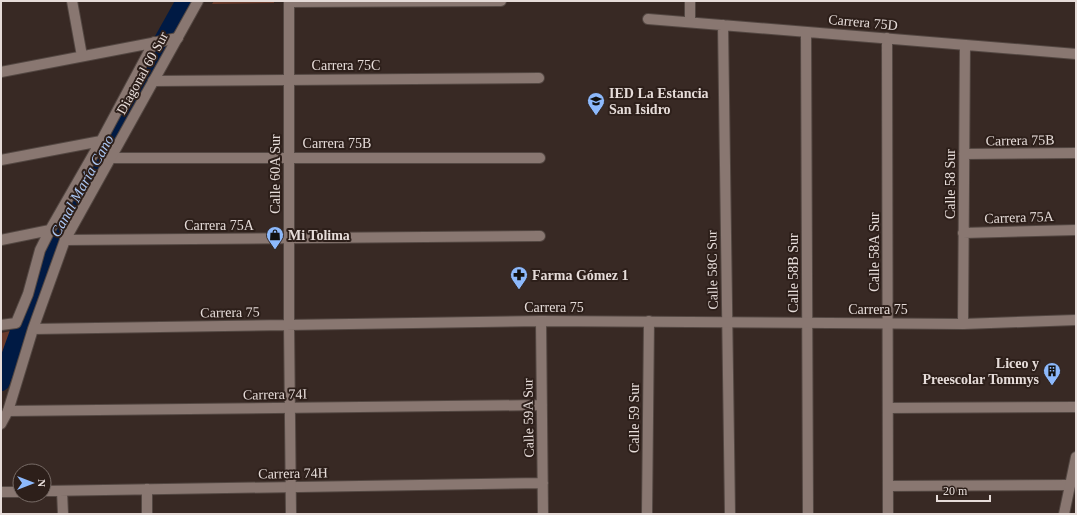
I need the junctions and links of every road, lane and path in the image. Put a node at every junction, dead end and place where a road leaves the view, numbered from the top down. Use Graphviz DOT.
graph roads {
  1 [pos="72,1"];
  2 [pos="198,1"];
  3 [pos="501,1"];
  4 [pos="690,1"];
  5 [pos="289,2"];
  6 [pos="648,19"];
  7 [pos="690,22"];
  8 [pos="723,25"];
  9 [pos="806,32"];
  10 [pos="178,38"];
  11 [pos="887,38"];
  12 [pos="154,42"];
  13 [pos="965,45"];
  14 [pos="1076,54"];
  15 [pos="82,56"];
  16 [pos="1,72"];
  17 [pos="539,78"];
  18 [pos="289,79"];
  19 [pos="153,81"];
  20 [pos="101,141"];
  21 [pos="1076,153"];
  22 [pos="964,154"];
  23 [pos="289,157"];
  24 [pos="110,158"];
  25 [pos="540,158"];
  26 [pos="1,160"];
  27 [pos="50,230"];
  28 [pos="1076,230"];
  29 [pos="963,233"];
  30 [pos="540,236"];
  31 [pos="289,238"];
  32 [pos="1,240"];
  33 [pos="65,240"];
  34 [pos="1076,320"];
  35 [pos="541,321"];
  36 [pos="648,322"];
  37 [pos="727,322"];
  38 [pos="807,323"];
  39 [pos="888,324"];
  40 [pos="963,324"];
  41 [pos="1,325"];
  42 [pos="289,325"];
  43 [pos="33,329"];
  44 [pos="542,405"];
  45 [pos="1076,407"];
  46 [pos="290,408"];
  47 [pos="888,408"];
  48 [pos="8,411"];
  49 [pos="1,424"];
  50 [pos="1076,458"];
  51 [pos="543,483"];
  52 [pos="1070,485"];
  53 [pos="888,486"];
  54 [pos="291,487"];
  55 [pos="147,489"];
  56 [pos="52,491"];
  57 [pos="62,491"];
  58 [pos="1,492"];
  59 [pos="12,492"];
  60 [pos="63,514"];
  61 [pos="147,514"];
  62 [pos="291,514"];
  63 [pos="543,514"];
  64 [pos="647,514"];
  65 [pos="730,514"];
  66 [pos="808,514"];
  67 [pos="888,514"];
  68 [pos="1064,514"];
  1 -- 15 [label="street"];
  2 -- 10 [label="street, Diagonal 60 Sur"];
  3 -- 5 [label="street"];
  4 -- 7 [label="street"];
  5 -- 18 [label="street, Calle 60A Sur"];
  6 -- 7 [label="street, Carrera 75D"];
  7 -- 8 [label="street, Carrera 75D"];
  8 -- 9 [label="street, Carrera 75D"];
  8 -- 37 [label="street, Calle 58C Sur"];
  9 -- 11 [label="street, Carrera 75D"];
  9 -- 38 [label="street, Calle 58B Sur"];
  10 -- 12 [label="street"];
  10 -- 19 [label="street, Diagonal 60 Sur"];
  11 -- 13 [label="street, Carrera 75D"];
  11 -- 39 [label="street, Calle 58A Sur"];
  12 -- 15 [label="street"];
  12 -- 20 [label="street, Diagonal 60 Sur"];
  13 -- 14 [label="street, Carrera 75D"];
  13 -- 22 [label="street, Calle 58 Sur"];
  15 -- 16 [label="street"];
  17 -- 18 [label="street, Carrera 75C"];
  18 -- 19 [label="street, Carrera 75C"];
  18 -- 23 [label="street, Calle 60A Sur"];
  19 -- 24 [label="street, Diagonal 60 Sur"];
  20 -- 26 [label="street"];
  20 -- 27 [label="street, Diagonal 60 Sur"];
  21 -- 22 [label="street, Carrera 75B"];
  22 -- 29 [label="street, Calle 58 Sur"];
  23 -- 24 [label="street, Carrera 75B"];
  23 -- 25 [label="street, Carrera 75B"];
  23 -- 31 [label="street, Calle 60A Sur"];
  24 -- 33 [label="street, Diagonal 60 Sur"];
  27 -- 32 [label="street"];
  27 -- 41 [label="street, Diagonal 60 Sur"];
  28 -- 29 [label="street, Carrera 75A"];
  29 -- 40 [label="street, Calle 58 Sur"];
  30 -- 31 [label="street, Carrera 75A"];
  31 -- 33 [label="street, Carrera 75A"];
  31 -- 42 [label="street, Calle 60A Sur"];
  33 -- 43 [label="street, Diagonal 60 Sur"];
  34 -- 40 [label="street, Carrera 75"];
  35 -- 36 [label="street, Carrera 75"];
  35 -- 42 [label="street, Carrera 75"];
  35 -- 44 [label="street, Calle 59A Sur"];
  36 -- 37 [label="street, Carrera 75"];
  36 -- 64 [label="street, Calle 59 Sur"];
  37 -- 38 [label="street, Carrera 75"];
  37 -- 65 [label="street, Calle 58C Sur"];
  38 -- 39 [label="street, Carrera 75"];
  38 -- 66 [label="street, Calle 58B Sur"];
  39 -- 40 [label="street, Carrera 75"];
  39 -- 47 [label="street, Calle 58A Sur"];
  42 -- 43 [label="street, Carrera 75"];
  42 -- 46 [label="street, Calle 60A Sur"];
  43 -- 48 [label="street, Diagonal 60 Sur"];
  44 -- 46 [label="street, Carrera 74I"];
  44 -- 51 [label="street, Calle 59A Sur"];
  45 -- 47 [label="street"];
  46 -- 48 [label="street, Carrera 74I"];
  46 -- 54 [label="street, Calle 60A Sur"];
  47 -- 53 [label="street, Calle 58A Sur"];
  48 -- 49 [label="street, Diagonal 60 Sur"];
  50 -- 52 [label="street"];
  51 -- 54 [label="street, Carrera 74H"];
  51 -- 63 [label="street, Calle 59A Sur"];
  52 -- 53 [label="street"];
  52 -- 68 [label="street"];
  53 -- 67 [label="street, Calle 58A Sur"];
  54 -- 55 [label="street, Carrera 74H"];
  54 -- 62 [label="street, Calle 60A Sur"];
  55 -- 57 [label="street, Carrera 74H"];
  55 -- 61 [label="street"];
  56 -- 57 [label="street, Carrera 74H"];
  57 -- 60 [label="street"];
  58 -- 59 [label="street"];
}
